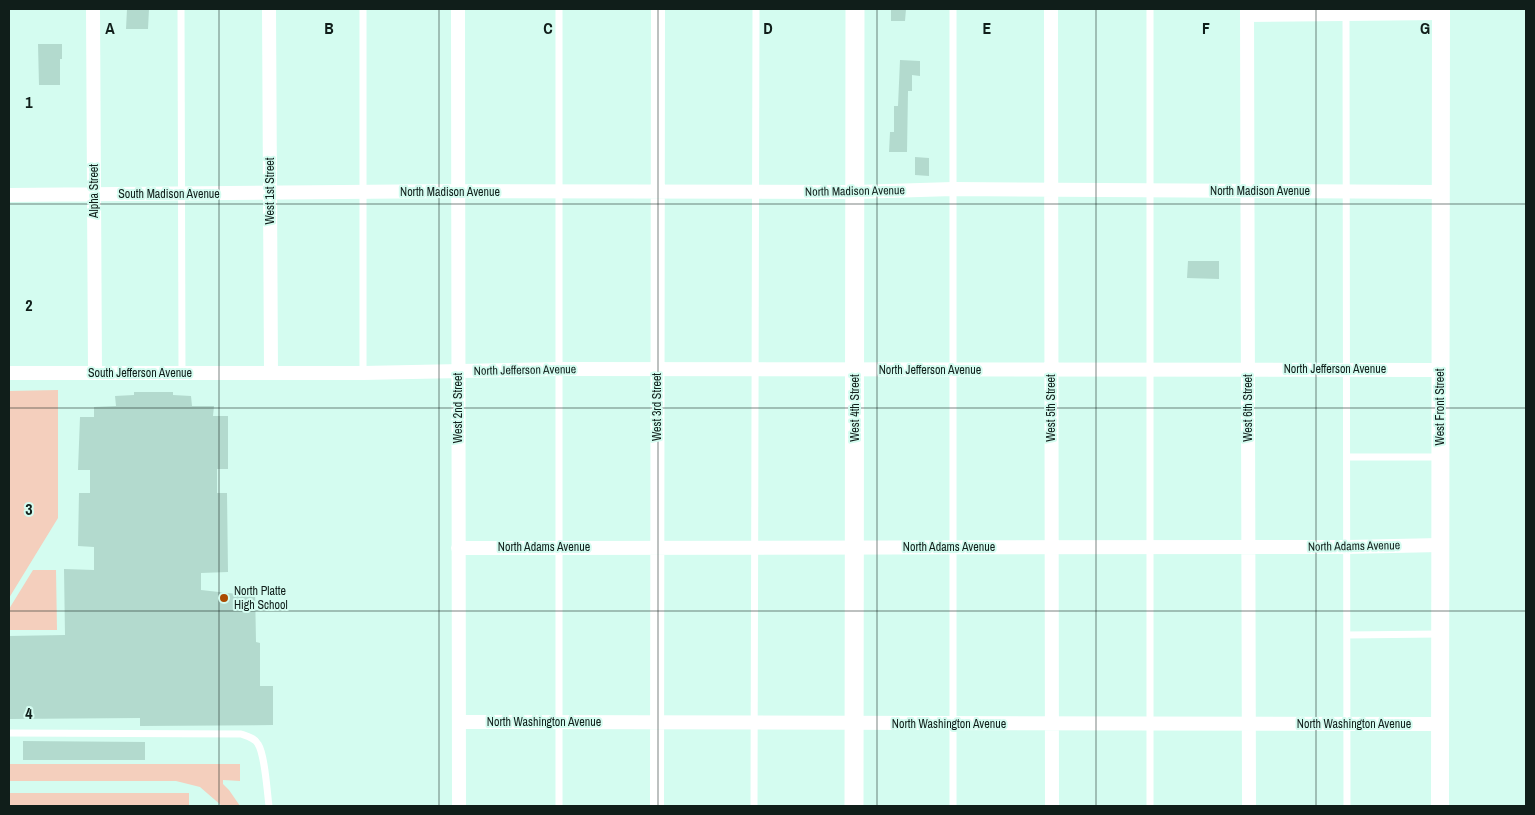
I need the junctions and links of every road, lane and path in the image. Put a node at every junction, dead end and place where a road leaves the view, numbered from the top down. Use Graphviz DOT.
graph roads {
  1 [pos="94,9"];
  2 [pos="181,9"];
  3 [pos="269,9"];
  4 [pos="363,9"];
  5 [pos="458,9"];
  6 [pos="559,9"];
  7 [pos="658,9"];
  8 [pos="756,9"];
  9 [pos="854,9"];
  10 [pos="953,9"];
  11 [pos="1051,9"];
  12 [pos="1150,9"];
  13 [pos="1346,11"];
  14 [pos="1441,11"];
  15 [pos="1247,12"];
  16 [pos="953,189"];
  17 [pos="1052,189"];
  18 [pos="1150,190"];
  19 [pos="1248,191"];
  20 [pos="1346,191"];
  21 [pos="363,192"];
  22 [pos="458,192"];
  23 [pos="560,192"];
  24 [pos="657,192"];
  25 [pos="756,192"];
  26 [pos="855,192"];
  27 [pos="1441,192"];
  28 [pos="270,193"];
  29 [pos="94,194"];
  30 [pos="181,194"];
  31 [pos="9,195"];
  32 [pos="559,369"];
  33 [pos="1051,369"];
  34 [pos="1150,369"];
  35 [pos="1248,369"];
  36 [pos="1347,369"];
  37 [pos="657,370"];
  38 [pos="755,370"];
  39 [pos="855,370"];
  40 [pos="952,370"];
  41 [pos="1440,370"];
  42 [pos="458,371"];
  43 [pos="9,373"];
  44 [pos="94,373"];
  45 [pos="182,373"];
  46 [pos="271,373"];
  47 [pos="363,373"];
  48 [pos="1347,457"];
  49 [pos="1440,458"];
  50 [pos="1440,545"];
  51 [pos="657,547"];
  52 [pos="755,547"];
  53 [pos="953,547"];
  54 [pos="1051,547"];
  55 [pos="1150,547"];
  56 [pos="1249,547"];
  57 [pos="1347,547"];
  58 [pos="458,548"];
  59 [pos="559,548"];
  60 [pos="855,548"];
  61 [pos="1440,634"];
  62 [pos="1347,635"];
  63 [pos="459,722"];
  64 [pos="558,722"];
  65 [pos="657,723"];
  66 [pos="754,723"];
  67 [pos="854,724"];
  68 [pos="953,724"];
  69 [pos="1052,724"];
  70 [pos="1150,724"];
  71 [pos="1249,724"];
  72 [pos="1347,724"];
  73 [pos="1440,724"];
  74 [pos="9,733"];
  75 [pos="269,806"];
  76 [pos="459,806"];
  77 [pos="559,806"];
  78 [pos="657,806"];
  79 [pos="754,806"];
  80 [pos="854,806"];
  81 [pos="953,806"];
  82 [pos="1052,806"];
  83 [pos="1150,806"];
  84 [pos="1249,806"];
  85 [pos="1347,806"];
  86 [pos="1440,806"];
  1 -- 29 [label="street, Alpha Street"];
  2 -- 30 [label="lane"];
  3 -- 28 [label="street, West 1st Street"];
  4 -- 21 [label="lane"];
  5 -- 22 [label="street, West 2nd Street"];
  6 -- 23 [label="lane"];
  7 -- 24 [label="street, West 3rd Street"];
  8 -- 25 [label="lane"];
  9 -- 26 [label="main road, West 4th Street"];
  10 -- 16 [label="lane"];
  11 -- 17 [label="street, West 5th Street"];
  12 -- 18 [label="lane"];
  13 -- 14 [label="street"];
  13 -- 15 [label="street"];
  13 -- 20 [label="lane"];
  14 -- 27 [label="street, West Front Street"];
  15 -- 19 [label="street, West 6th Street"];
  16 -- 17 [label="street, North Madison Avenue"];
  16 -- 26 [label="street, North Madison Avenue"];
  16 -- 40 [label="lane"];
  17 -- 18 [label="street, North Madison Avenue"];
  17 -- 33 [label="street, West 5th Street"];
  18 -- 19 [label="street, North Madison Avenue"];
  18 -- 34 [label="lane"];
  19 -- 20 [label="street, North Madison Avenue"];
  19 -- 35 [label="street, West 6th Street"];
  20 -- 27 [label="street, North Madison Avenue"];
  20 -- 36 [label="lane"];
  21 -- 22 [label="street, North Madison Avenue"];
  21 -- 28 [label="street, North Madison Avenue"];
  21 -- 47 [label="lane"];
  22 -- 23 [label="street, North Madison Avenue"];
  22 -- 42 [label="street, West 2nd Street"];
  23 -- 24 [label="street, North Madison Avenue"];
  23 -- 32 [label="lane"];
  24 -- 25 [label="street, North Madison Avenue"];
  24 -- 37 [label="street, West 3rd Street"];
  25 -- 26 [label="street, North Madison Avenue"];
  25 -- 38 [label="lane"];
  26 -- 39 [label="main road, West 4th Street"];
  27 -- 41 [label="street, West Front Street"];
  28 -- 30 [label="street, South Madison Avenue"];
  28 -- 46 [label="street, West 1st Street"];
  29 -- 30 [label="street, South Madison Avenue"];
  29 -- 31 [label="street, South Madison Avenue"];
  29 -- 44 [label="street, Alpha Street"];
  30 -- 45 [label="lane"];
  32 -- 37 [label="street, North Jefferson Avenue"];
  32 -- 42 [label="street, North Jefferson Avenue"];
  32 -- 59 [label="lane"];
  33 -- 34 [label="street, North Jefferson Avenue"];
  33 -- 40 [label="street, North Jefferson Avenue"];
  33 -- 54 [label="street, West 5th Street"];
  34 -- 35 [label="street, North Jefferson Avenue"];
  34 -- 55 [label="lane"];
  35 -- 36 [label="street, North Jefferson Avenue"];
  35 -- 56 [label="street, West 6th Street"];
  36 -- 41 [label="street, North Jefferson Avenue"];
  36 -- 48 [label="lane"];
  37 -- 38 [label="street, North Jefferson Avenue"];
  37 -- 51 [label="street, West 3rd Street"];
  38 -- 39 [label="street, North Jefferson Avenue"];
  38 -- 52 [label="lane"];
  39 -- 40 [label="street, North Jefferson Avenue"];
  39 -- 60 [label="main road, West 4th Street"];
  40 -- 53 [label="lane"];
  41 -- 49 [label="street, West Front Street"];
  42 -- 47 [label="street, North Jefferson Avenue"];
  42 -- 58 [label="street, West 2nd Street"];
  43 -- 44 [label="street, South Jefferson Avenue"];
  44 -- 45 [label="street, South Jefferson Avenue"];
  45 -- 46 [label="street, South Jefferson Avenue"];
  46 -- 47 [label="street, North Jefferson Avenue"];
  48 -- 49 [label="lane"];
  48 -- 57 [label="lane"];
  49 -- 50 [label="street, West Front Street"];
  50 -- 57 [label="street, North Adams Avenue"];
  50 -- 61 [label="street, West Front Street"];
  51 -- 52 [label="street, North Adams Avenue"];
  51 -- 59 [label="street, North Adams Avenue"];
  51 -- 65 [label="street, West 3rd Street"];
  52 -- 60 [label="street, North Adams Avenue"];
  52 -- 66 [label="lane"];
  53 -- 54 [label="street, North Adams Avenue"];
  53 -- 60 [label="street, North Adams Avenue"];
  53 -- 68 [label="lane"];
  54 -- 55 [label="street, North Adams Avenue"];
  54 -- 69 [label="street, West 5th Street"];
  55 -- 56 [label="street, North Adams Avenue"];
  55 -- 70 [label="lane"];
  56 -- 57 [label="street, North Adams Avenue"];
  56 -- 71 [label="street, West 6th Street"];
  57 -- 62 [label="lane"];
  58 -- 59 [label="street, North Adams Avenue"];
  58 -- 63 [label="street, West 2nd Street"];
  59 -- 64 [label="lane"];
  60 -- 67 [label="main road, West 4th Street"];
  61 -- 62 [label="lane"];
  61 -- 73 [label="street, West Front Street"];
  62 -- 72 [label="lane"];
  63 -- 64 [label="street, North Washington Avenue"];
  63 -- 76 [label="street, West 2nd Street"];
  64 -- 65 [label="street, North Washington Avenue"];
  64 -- 77 [label="lane"];
  65 -- 66 [label="street, North Washington Avenue"];
  65 -- 78 [label="street, West 3rd Street"];
  66 -- 67 [label="street, North Washington Avenue"];
  66 -- 79 [label="lane"];
  67 -- 68 [label="street, North Washington Avenue"];
  67 -- 80 [label="main road, West 4th Street"];
  68 -- 69 [label="street, North Washington Avenue"];
  68 -- 81 [label="lane"];
  69 -- 70 [label="street, North Washington Avenue"];
  69 -- 82 [label="street, West 5th Street"];
  70 -- 71 [label="street, North Washington Avenue"];
  70 -- 83 [label="lane"];
  71 -- 72 [label="street, North Washington Avenue"];
  71 -- 84 [label="street, West 6th Street"];
  72 -- 73 [label="street, North Washington Avenue"];
  72 -- 85 [label="lane"];
  73 -- 86 [label="street, West Front Street"];
  74 -- 75 [label="lane"];
}
